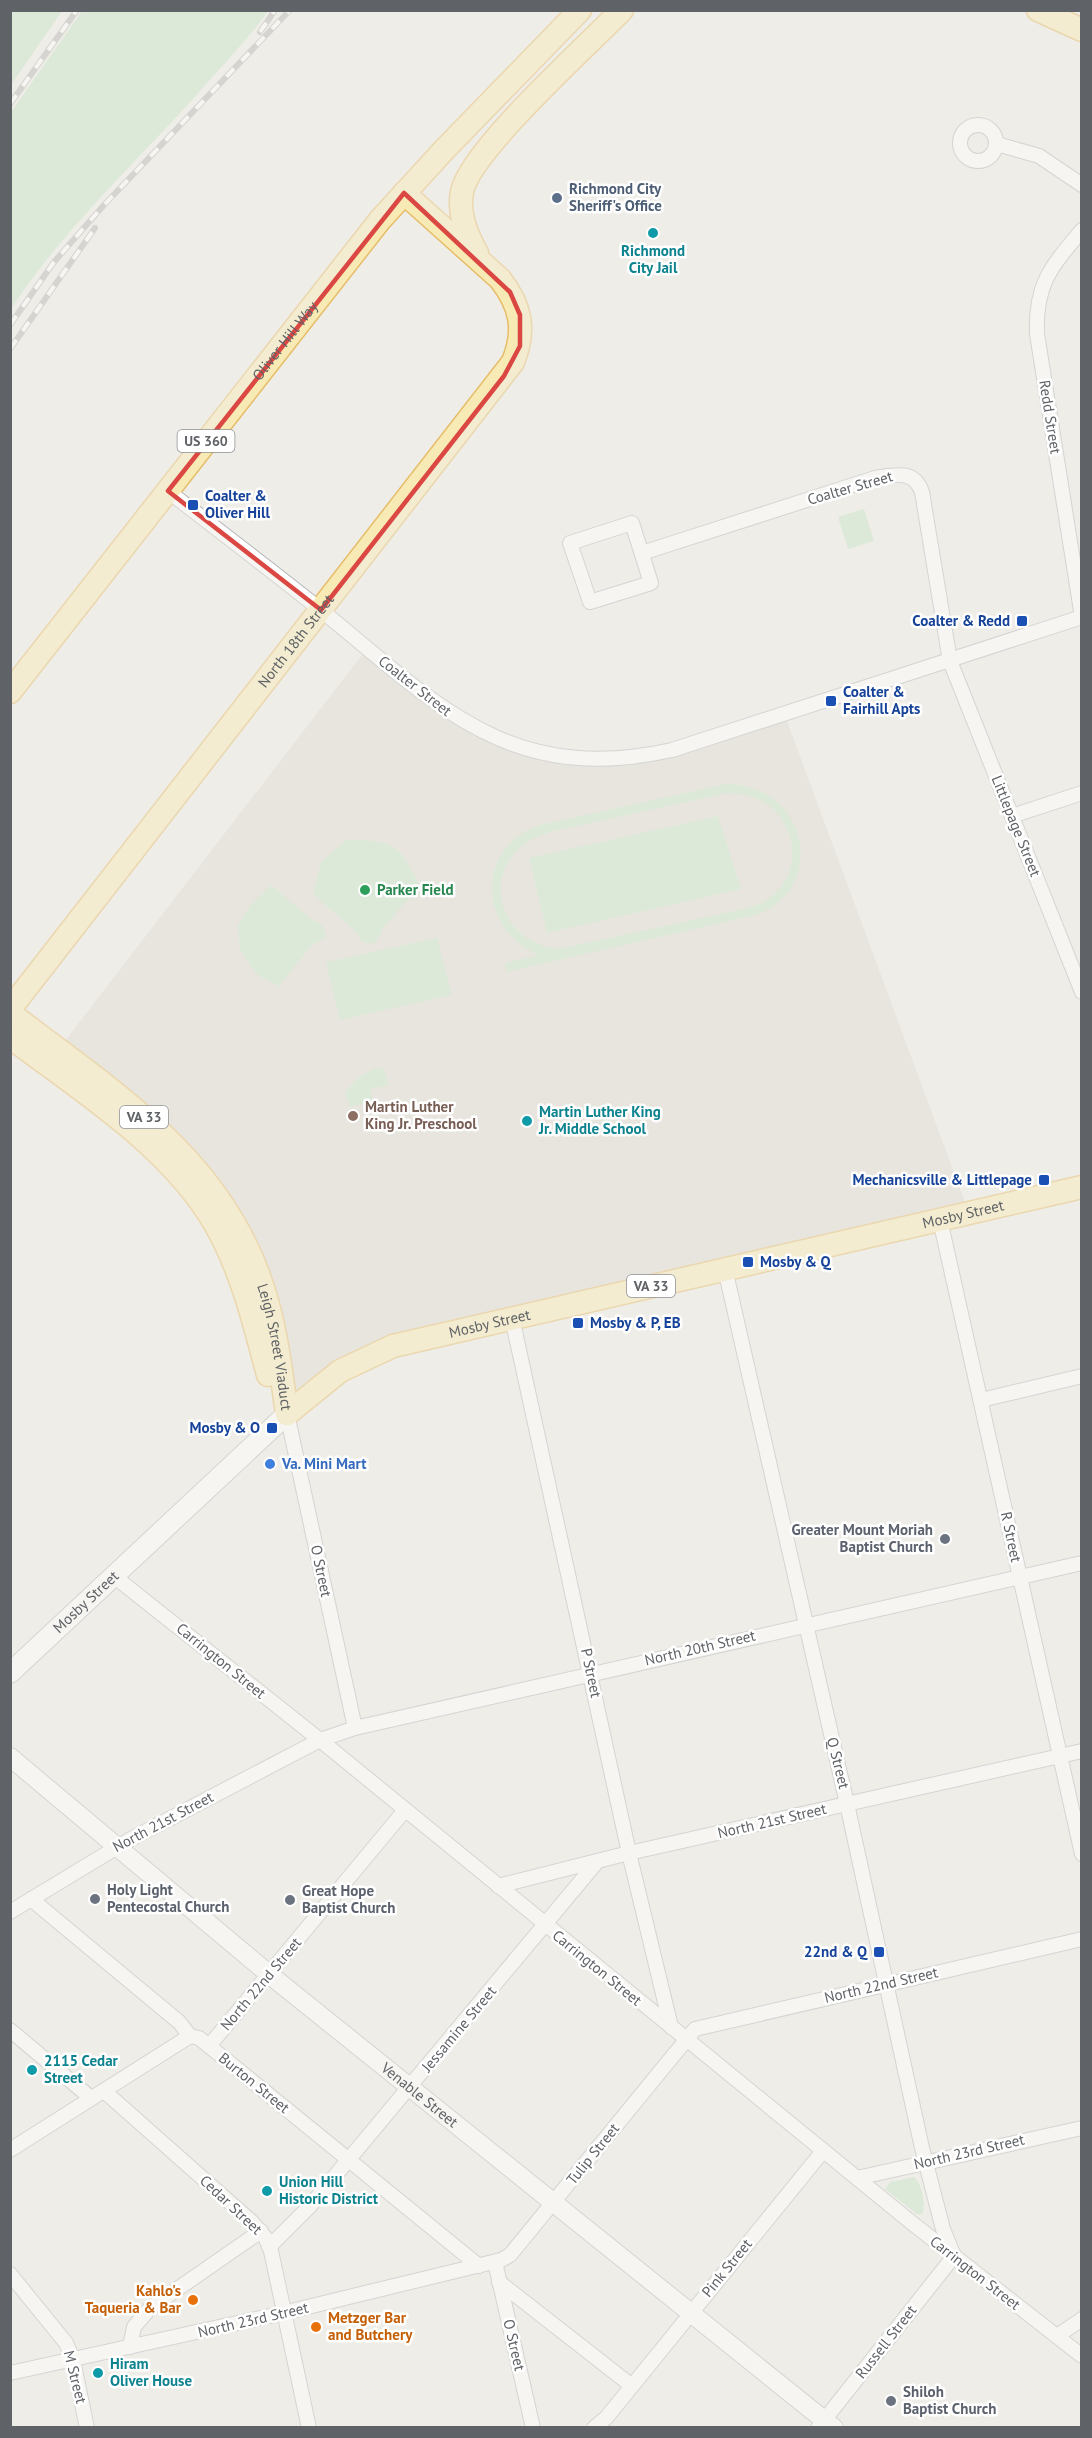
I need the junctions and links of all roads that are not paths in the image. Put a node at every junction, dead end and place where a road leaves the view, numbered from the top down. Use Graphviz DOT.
graph roads {
  1 [pos="580,10"];
  2 [pos="622,10"];
  3 [pos="1038,10"];
  4 [pos="1082,30"];
  5 [pos="997,144"];
  6 [pos="1082,185"];
  7 [pos="404,193"];
  8 [pos="1082,230"];
  9 [pos="484,264"];
  10 [pos="168,491"];
  11 [pos="642,553"];
  12 [pos="321,610"];
  13 [pos="1082,617"];
  14 [pos="950,661"];
  15 [pos="10,692"];
  16 [pos="1082,793"];
  17 [pos="1012,816"];
  18 [pos="1077,969"];
  19 [pos="1082,992"];
  20 [pos="10,1011"];
  21 [pos="10,1037"];
  22 [pos="1082,1187"];
  23 [pos="940,1220"];
  24 [pos="240,1252"];
  25 [pos="725,1269"];
  26 [pos="512,1318"];
  27 [pos="1082,1376"];
  28 [pos="981,1400"];
  29 [pos="287,1414"];
  30 [pos="1082,1563"];
  31 [pos="115,1577"];
  32 [pos="1020,1578"];
  33 [pos="806,1624"];
  34 [pos="10,1673"];
  35 [pos="592,1673"];
  36 [pos="355,1728"];
  37 [pos="320,1740"];
  38 [pos="1082,1751"];
  39 [pos="1060,1756"];
  40 [pos="10,1757"];
  41 [pos="848,1804"];
  42 [pos="405,1810"];
  43 [pos="116,1847"];
  44 [pos="629,1853"];
  45 [pos="1082,1854"];
  46 [pos="596,1863"];
  47 [pos="498,1886"];
  48 [pos="32,1899"];
  49 [pos="10,1912"];
  50 [pos="546,1926"];
  51 [pos="1082,1939"];
  52 [pos="270,1975"];
  53 [pos="885,1984"];
  54 [pos="671,2027"];
  55 [pos="10,2030"];
  56 [pos="190,2036"];
  57 [pos="685,2040"];
  58 [pos="209,2046"];
  59 [pos="410,2087"];
  60 [pos="104,2091"];
  61 [pos="91,2098"];
  62 [pos="1082,2128"];
  63 [pos="10,2150"];
  64 [pos="823,2151"];
  65 [pos="348,2160"];
  66 [pos="925,2162"];
  67 [pos="857,2178"];
  68 [pos="553,2202"];
  69 [pos="261,2231"];
  70 [pos="270,2246"];
  71 [pos="954,2256"];
  72 [pos="495,2262"];
  73 [pos="479,2266"];
  74 [pos="10,2274"];
  75 [pos="499,2282"];
  76 [pos="283,2313"];
  77 [pos="691,2313"];
  78 [pos="1082,2319"];
  79 [pos="1057,2336"];
  80 [pos="130,2347"];
  81 [pos="1082,2356"];
  82 [pos="73,2360"];
  83 [pos="10,2373"];
  84 [pos="632,2386"];
  85 [pos="825,2425"];
  86 [pos="87,2427"];
  87 [pos="309,2427"];
  88 [pos="532,2427"];
  89 [pos="594,2427"];
  1 -- 7 [label="main road, Oliver Hill Way / US 360"];
  2 -- 9 [label="main road"];
  3 -- 4 [label="main road"];
  5 -- 6 [label="street"];
  7 -- 9 [label="main road"];
  7 -- 10 [label="main road, Oliver Hill Way / US 360"];
  8 -- 13 [label="street, Redd Street"];
  9 -- 12 [label="main road, North 18th Street"];
  10 -- 12 [label="street, Coalter Street"];
  10 -- 15 [label="main road, Oliver Hill Way / US 360"];
  11 -- 11 [label="street"];
  11 -- 14 [label="street, Coalter Street"];
  12 -- 14 [label="street, Coalter Street"];
  12 -- 20 [label="main road, North 18th Street"];
  13 -- 14 [label="street, Coalter Street"];
  14 -- 17 [label="street, Littlepage Street"];
  16 -- 17 [label="street"];
  17 -- 18 [label="street, Littlepage Street"];
  18 -- 19 [label="street, Littlepage Street"];
  20 -- 24 [label="main road, Leigh Street Viaduct / VA 33"];
  21 -- 24 [label="main road, Leigh Street Viaduct / VA 33"];
  22 -- 23 [label="main road, Mosby Street / VA 33"];
  23 -- 25 [label="main road, Mosby Street / VA 33"];
  23 -- 28 [label="street, R Street"];
  24 -- 29 [label="main road, Leigh Street Viaduct / VA 33"];
  25 -- 26 [label="main road, Mosby Street / VA 33"];
  25 -- 33 [label="street, Q Street"];
  26 -- 29 [label="main road, Mosby Street / VA 33"];
  26 -- 35 [label="street, P Street"];
  27 -- 28 [label="street"];
  28 -- 32 [label="street, R Street"];
  29 -- 31 [label="main road, Mosby Street"];
  29 -- 36 [label="street, O Street"];
  30 -- 32 [label="street, North 20th Street"];
  31 -- 34 [label="main road, Mosby Street"];
  31 -- 37 [label="street, Carrington Street"];
  32 -- 33 [label="street, North 20th Street"];
  32 -- 39 [label="street, R Street"];
  33 -- 35 [label="street, North 20th Street"];
  33 -- 41 [label="street, Q Street"];
  35 -- 36 [label="street, North 20th Street"];
  35 -- 44 [label="street, P Street"];
  36 -- 37 [label="street, North 20th Street"];
  37 -- 42 [label="street, Carrington Street"];
  37 -- 43 [label="street, North 21st Street"];
  38 -- 39 [label="street, North 21st Street"];
  39 -- 41 [label="street, North 21st Street"];
  39 -- 45 [label="street, R Street"];
  40 -- 43 [label="street, Venable Street"];
  41 -- 44 [label="street, North 21st Street"];
  41 -- 53 [label="street, Q Street"];
  42 -- 47 [label="street, Carrington Street"];
  42 -- 52 [label="street, North 22nd Street"];
  43 -- 48 [label="street, North 21st Street"];
  43 -- 52 [label="street, Venable Street"];
  44 -- 46 [label="street, North 21st Street"];
  44 -- 54 [label="street, P Street"];
  46 -- 47 [label="street, North 21st Street"];
  46 -- 50 [label="street, Jessamine Street"];
  47 -- 50 [label="street, Carrington Street"];
  48 -- 49 [label="street, North 21st Street"];
  48 -- 56 [label="street, Burton Street"];
  50 -- 54 [label="street, Carrington Street"];
  50 -- 59 [label="street, Jessamine Street"];
  51 -- 53 [label="street, North 22nd Street"];
  52 -- 58 [label="street, North 22nd Street"];
  52 -- 59 [label="street, Venable Street"];
  53 -- 57 [label="street, North 22nd Street"];
  53 -- 66 [label="street, Q Street"];
  54 -- 57 [label="street, Carrington Street"];
  55 -- 61 [label="street"];
  56 -- 58 [label="street, Burton Street"];
  56 -- 60 [label="street"];
  57 -- 64 [label="street, Carrington Street"];
  57 -- 68 [label="street, Tulip Street"];
  58 -- 65 [label="street, Burton Street"];
  59 -- 65 [label="street, Jessamine Street"];
  59 -- 68 [label="street, Venable Street"];
  60 -- 61 [label="street"];
  60 -- 69 [label="street, Cedar Street"];
  61 -- 63 [label="street"];
  62 -- 66 [label="street, North 23rd Street"];
  64 -- 67 [label="street, Carrington Street"];
  64 -- 77 [label="street, Pink Street"];
  65 -- 70 [label="street, Jessamine Street"];
  65 -- 73 [label="street, Burton Street"];
  66 -- 67 [label="street, North 23rd Street"];
  66 -- 71 [label="street, Q Street"];
  67 -- 71 [label="street, Carrington Street"];
  68 -- 72 [label="street, Tulip Street"];
  68 -- 77 [label="street, Venable Street"];
  69 -- 70 [label="street, Cedar Street"];
  69 -- 80 [label="street"];
  70 -- 76 [label="street, Cedar Street"];
  71 -- 79 [label="street, Carrington Street"];
  71 -- 85 [label="street, Russell Street"];
  72 -- 73 [label="street, North 23rd Street"];
  72 -- 75 [label="street, O Street"];
  73 -- 76 [label="street, North 23rd Street"];
  74 -- 82 [label="street, M Street"];
  75 -- 84 [label="street"];
  75 -- 88 [label="street, O Street"];
  76 -- 80 [label="street, North 23rd Street"];
  76 -- 87 [label="street, Cedar Street"];
  77 -- 84 [label="street, Pink Street"];
  77 -- 85 [label="street, Venable Street"];
  78 -- 79 [label="street"];
  79 -- 81 [label="street, Carrington Street"];
  80 -- 82 [label="street, North 23rd Street"];
  82 -- 83 [label="street, North 23rd Street"];
  82 -- 86 [label="street, M Street"];
  84 -- 89 [label="street, Pink Street"];
}
